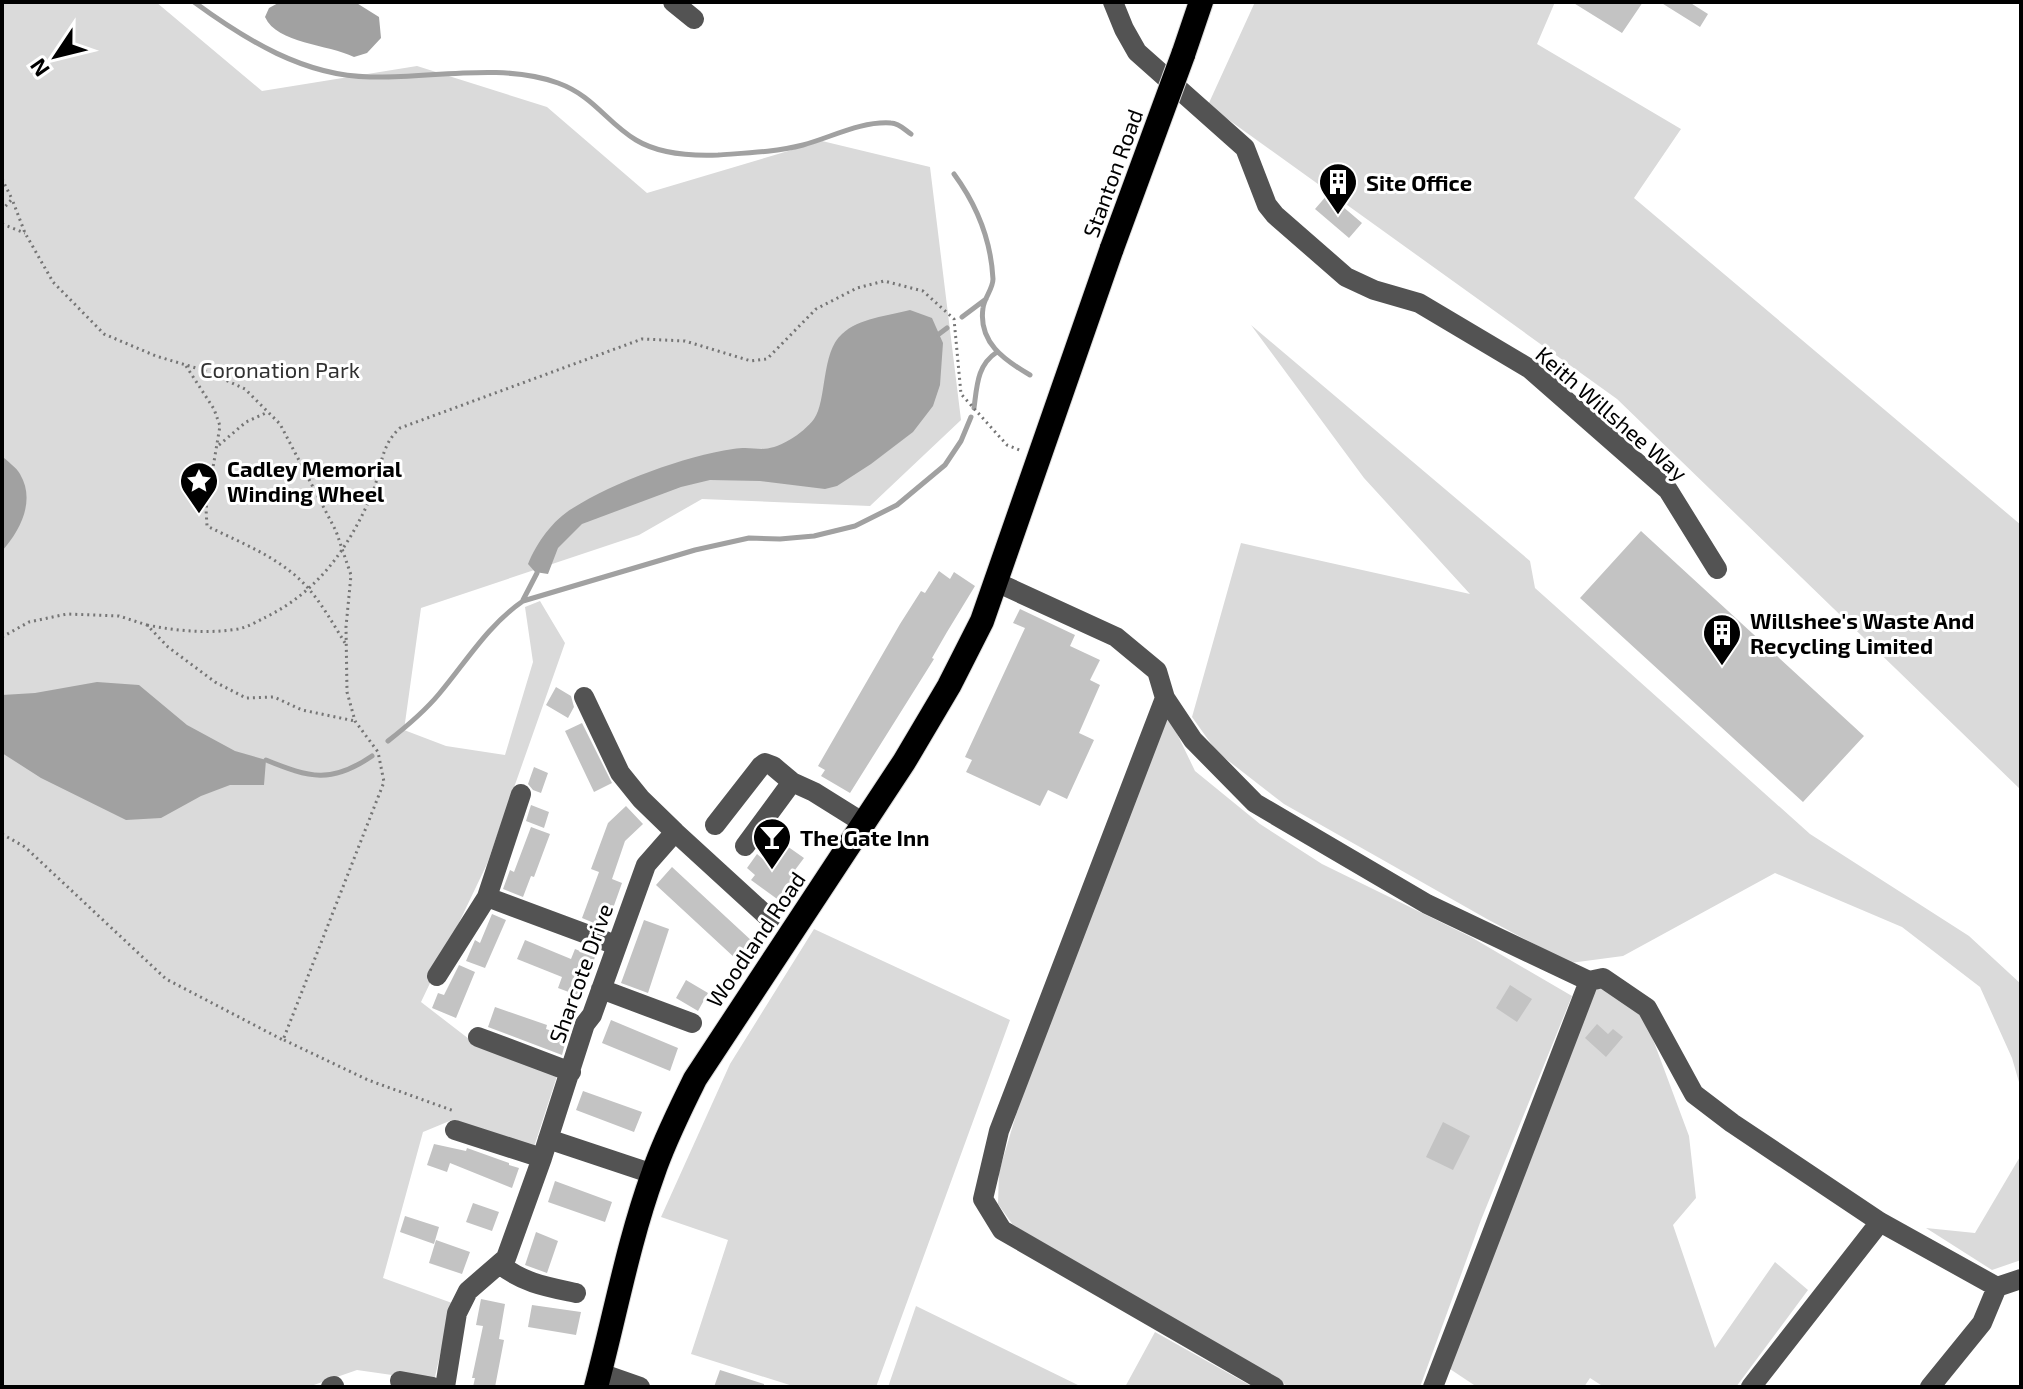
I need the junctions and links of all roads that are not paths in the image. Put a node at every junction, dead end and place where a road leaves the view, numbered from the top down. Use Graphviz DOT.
graph roads {
  1 [pos="673,2"];
  2 [pos="1113,2"];
  3 [pos="1201,2"];
  4 [pos="694,19"];
  5 [pos="1074,362"];
  6 [pos="1717,569"];
  7 [pos="996,582"];
  8 [pos="584,697"];
  9 [pos="1165,698"];
  10 [pos="792,782"];
  11 [pos="521,794"];
  12 [pos="862,822"];
  13 [pos="715,825"];
  14 [pos="675,832"];
  15 [pos="745,846"];
  16 [pos="487,897"];
  17 [pos="770,919"];
  18 [pos="616,945"];
  19 [pos="437,976"];
  20 [pos="1589,981"];
  21 [pos="601,989"];
  22 [pos="692,1023"];
  23 [pos="478,1037"];
  24 [pos="571,1072"];
  25 [pos="455,1121"];
  26 [pos="545,1149"];
  27 [pos="653,1174"];
  28 [pos="1880,1222"];
  29 [pos="501,1265"];
  30 [pos="2021,1279"];
  31 [pos="1997,1287"];
  32 [pos="576,1293"];
  33 [pos="598,1380"];
  34 [pos="400,1381"];
  35 [pos="433,1387"];
  36 [pos="445,1387"];
  37 [pos="640,1387"];
  38 [pos="1274,1387"];
  39 [pos="1433,1387"];
  40 [pos="1751,1387"];
  41 [pos="1930,1387"];
  1 -- 4 [label="street"];
  2 -- 6 [label="street, Keith Willshee Way"];
  3 -- 5 [label="highway, Stanton Road, bridge"];
  5 -- 7 [label="highway, Woodland Road"];
  7 -- 9 [label="street"];
  7 -- 12 [label="highway, Woodland Road"];
  8 -- 14 [label="street"];
  9 -- 20 [label="street"];
  9 -- 38 [label="street"];
  10 -- 12 [label="street"];
  10 -- 13 [label="street"];
  10 -- 15 [label="street"];
  11 -- 16 [label="street"];
  12 -- 27 [label="highway, Woodland Road"];
  14 -- 17 [label="street"];
  14 -- 18 [label="street, Sharcote Drive"];
  16 -- 18 [label="street"];
  16 -- 19 [label="street"];
  18 -- 21 [label="street, Sharcote Drive"];
  20 -- 28 [label="street"];
  20 -- 39 [label="street"];
  21 -- 22 [label="street"];
  21 -- 24 [label="street, Sharcote Drive"];
  23 -- 24 [label="street"];
  24 -- 26 [label="street, Sharcote Drive"];
  25 -- 26 [label="street"];
  26 -- 27 [label="street"];
  26 -- 29 [label="street, Sharcote Drive"];
  27 -- 33 [label="highway, Woodland Road"];
  28 -- 31 [label="street"];
  28 -- 40 [label="street"];
  29 -- 32 [label="street"];
  29 -- 36 [label="street"];
  30 -- 31 [label="street"];
  31 -- 41 [label="street"];
  33 -- 37 [label="street"];
  34 -- 35 [label="street"];
}
